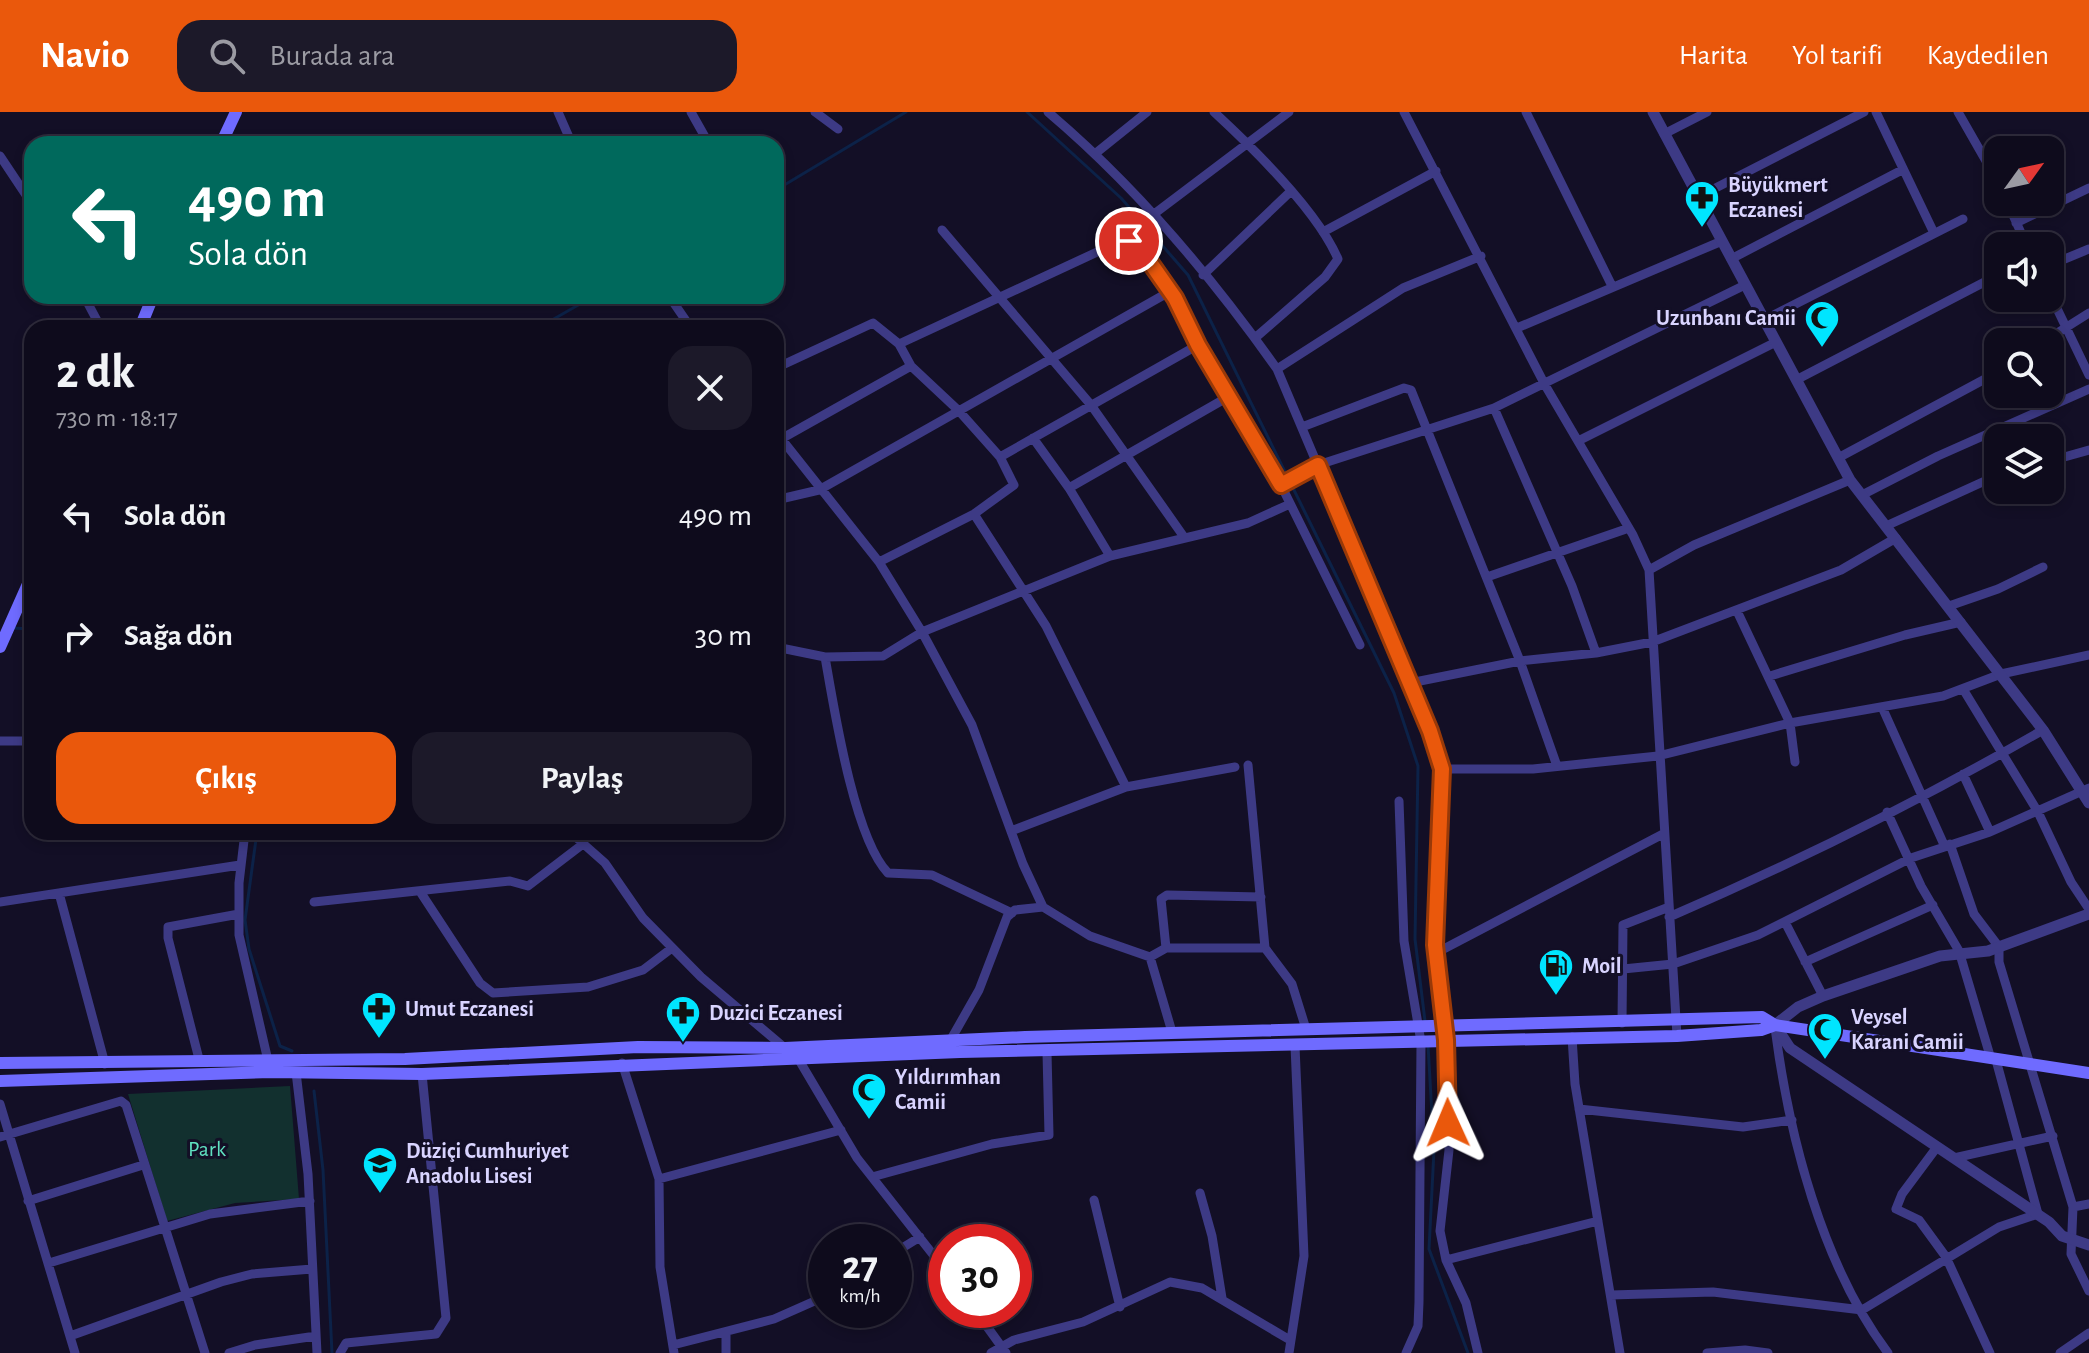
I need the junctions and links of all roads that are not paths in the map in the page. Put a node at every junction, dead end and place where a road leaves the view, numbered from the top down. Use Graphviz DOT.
graph roads {
  1 [pos="236,112"];
  2 [pos="558,112"];
  3 [pos="691,112"];
  4 [pos="815,112"];
  5 [pos="1048,112"];
  6 [pos="1147,112"];
  7 [pos="1214,112"];
  8 [pos="1289,112"];
  9 [pos="1404,112"];
  10 [pos="1526,112"];
  11 [pos="1653,112"];
  12 [pos="1707,112"];
  13 [pos="1864,112"];
  14 [pos="1876,112"];
  15 [pos="1958,112"];
  16 [pos="838,129"];
  17 [pos="1664,134"];
  18 [pos="225,136"];
  19 [pos="568,136"];
  20 [pos="704,136"];
  21 [pos="1248,144"];
  22 [pos="1096,153"];
  23 [pos="0,156"];
  24 [pos="1984,158"];
  25 [pos="1902,170"];
  26 [pos="1436,171"];
  27 [pos="2089,188"];
  28 [pos="24,192"];
  29 [pos="1290,192"];
  30 [pos="1698,197"];
  31 [pos="1154,214"];
  32 [pos="2013,216"];
  33 [pos="1963,219"];
  34 [pos="2016,223"];
  35 [pos="942,230"];
  36 [pos="1933,231"];
  37 [pos="1323,232"];
  38 [pos="2020,232"];
  39 [pos="1722,241"];
  40 [pos="2089,249"];
  41 [pos="1481,256"];
  42 [pos="1731,259"];
  43 [pos="2064,259"];
  44 [pos="1203,275"];
  45 [pos="1984,282"];
  46 [pos="1745,285"];
  47 [pos="1612,286"];
  48 [pos="1169,292"];
  49 [pos="999,296"];
  50 [pos="2059,312"];
  51 [pos="2089,313"];
  52 [pos="1764,320"];
  53 [pos="2066,325"];
  54 [pos="1517,328"];
  55 [pos="2062,328"];
  56 [pos="1255,338"];
  57 [pos="1776,342"];
  58 [pos="899,344"];
  59 [pos="1198,345"];
  60 [pos="1050,357"];
  61 [pos="784,364"];
  62 [pos="911,366"];
  63 [pos="1277,369"];
  64 [pos="2089,375"];
  65 [pos="1796,380"];
  66 [pos="1984,380"];
  67 [pos="1545,385"];
  68 [pos="2089,389"];
  69 [pos="1228,397"];
  70 [pos="1091,405"];
  71 [pos="1494,408"];
  72 [pos="959,411"];
  73 [pos="1302,427"];
  74 [pos="1428,428"];
  75 [pos="784,433"];
  76 [pos="1033,438"];
  77 [pos="1578,441"];
  78 [pos="784,444"];
  79 [pos="2089,450"];
  80 [pos="1129,456"];
  81 [pos="1000,457"];
  82 [pos="2064,457"];
  83 [pos="1838,458"];
  84 [pos="1318,465"];
  85 [pos="1850,480"];
  86 [pos="1984,481"];
  87 [pos="1286,482"];
  88 [pos="1069,488"];
  89 [pos="819,490"];
  90 [pos="1862,495"];
  91 [pos="784,498"];
  92 [pos="1290,504"];
  93 [pos="974,514"];
  94 [pos="1886,526"];
  95 [pos="1629,528"];
  96 [pos="1184,537"];
  97 [pos="1896,538"];
  98 [pos="1558,554"];
  99 [pos="1110,556"];
  100 [pos="879,562"];
  101 [pos="2043,567"];
  102 [pos="1649,570"];
  103 [pos="1487,577"];
  104 [pos="1021,590"];
  105 [pos="24,594"];
  106 [pos="1949,606"];
  107 [pos="1737,611"];
  108 [pos="1961,622"];
  109 [pos="922,632"];
  110 [pos="1652,642"];
  111 [pos="1360,645"];
  112 [pos="0,647"];
  113 [pos="784,649"];
  114 [pos="1596,653"];
  115 [pos="2089,655"];
  116 [pos="825,657"];
  117 [pos="1520,661"];
  118 [pos="2001,674"];
  119 [pos="1770,676"];
  120 [pos="1410,683"];
  121 [pos="1963,689"];
  122 [pos="1882,707"];
  123 [pos="1790,723"];
  124 [pos="2043,730"];
  125 [pos="0,741"];
  126 [pos="24,741"];
  127 [pos="2002,754"];
  128 [pos="1658,756"];
  129 [pos="1795,762"];
  130 [pos="1248,765"];
  131 [pos="1557,766"];
  132 [pos="1235,767"];
  133 [pos="1442,769"];
  134 [pos="1963,774"];
  135 [pos="1126,787"];
  136 [pos="2085,789"];
  137 [pos="1921,795"];
  138 [pos="1399,801"];
  139 [pos="2089,803"];
  140 [pos="1887,812"];
  141 [pos="2038,812"];
  142 [pos="1011,831"];
  143 [pos="1990,832"];
  144 [pos="1663,834"];
  145 [pos="244,840"];
  146 [pos="579,840"];
  147 [pos="583,844"];
  148 [pos="1947,846"];
  149 [pos="1911,858"];
  150 [pos="240,865"];
  151 [pos="59,893"];
  152 [pos="421,893"];
  153 [pos="1261,897"];
  154 [pos="0,902"];
  155 [pos="314,902"];
  156 [pos="1933,905"];
  157 [pos="1043,907"];
  158 [pos="1669,912"];
  159 [pos="2089,912"];
  160 [pos="1012,913"];
  161 [pos="239,914"];
  162 [pos="1786,924"];
  163 [pos="1999,947"];
  164 [pos="672,948"];
  165 [pos="1166,948"];
  166 [pos="1265,948"];
  167 [pos="1959,951"];
  168 [pos="1436,953"];
  169 [pos="1150,957"];
  170 [pos="1805,962"];
  171 [pos="1673,964"];
  172 [pos="1623,969"];
  173 [pos="1823,996"];
  174 [pos="1676,1021"];
  175 [pos="1622,1023"];
  176 [pos="1775,1025"];
  177 [pos="1306,1029"];
  178 [pos="1172,1032"];
  179 [pos="1430,1034"];
  180 [pos="1677,1036"];
  181 [pos="1572,1037"];
  182 [pos="950,1041"];
  183 [pos="1295,1046"];
  184 [pos="785,1048"];
  185 [pos="1047,1053"];
  186 [pos="199,1059"];
  187 [pos="268,1059"];
  188 [pos="799,1060"];
  189 [pos="1993,1060"];
  190 [pos="0,1063"];
  191 [pos="622,1063"];
  192 [pos="105,1064"];
  193 [pos="2033,1066"];
  194 [pos="271,1072"];
  195 [pos="296,1072"];
  196 [pos="2089,1073"];
  197 [pos="422,1074"];
  198 [pos="0,1081"];
  199 [pos="0,1104"];
  200 [pos="1579,1109"];
  201 [pos="1792,1120"];
  202 [pos="841,1130"];
  203 [pos="3,1136"];
  204 [pos="2053,1136"];
  205 [pos="2016,1144"];
  206 [pos="1937,1147"];
  207 [pos="1954,1158"];
  208 [pos="143,1165"];
  209 [pos="872,1177"];
  210 [pos="659,1179"];
  211 [pos="1200,1193"];
  212 [pos="1094,1200"];
  213 [pos="28,1201"];
  214 [pos="310,1201"];
  215 [pos="2089,1204"];
  216 [pos="2073,1207"];
  217 [pos="2038,1214"];
  218 [pos="1598,1221"];
  219 [pos="165,1229"];
  220 [pos="920,1237"];
  221 [pos="2073,1239"];
  222 [pos="912,1242"];
  223 [pos="2089,1245"];
  224 [pos="928,1247"];
  225 [pos="1946,1257"];
  226 [pos="1446,1260"];
  227 [pos="49,1263"];
  228 [pos="312,1269"];
  229 [pos="2089,1291"];
  230 [pos="185,1294"];
  231 [pos="1611,1295"];
  232 [pos="1222,1298"];
  233 [pos="808,1304"];
  234 [pos="1120,1307"];
  235 [pos="1862,1310"];
  236 [pos="988,1328"];
  237 [pos="726,1332"];
  238 [pos="2089,1333"];
  239 [pos="70,1336"];
  240 [pos="316,1336"];
  241 [pos="1290,1340"];
  242 [pos="674,1349"];
  243 [pos="1004,1350"];
  244 [pos="75,1353"];
  245 [pos="205,1353"];
  246 [pos="229,1353"];
  247 [pos="317,1353"];
  248 [pos="340,1353"];
  249 [pos="726,1353"];
  250 [pos="991,1353"];
  251 [pos="1289,1353"];
  252 [pos="1406,1353"];
  253 [pos="1478,1353"];
  254 [pos="1620,1353"];
  255 [pos="1707,1353"];
  256 [pos="1768,1353"];
  257 [pos="1888,1353"];
  258 [pos="1990,1353"];
  259 [pos="2060,1353"];
  1 -- 18 [label="main road"];
  2 -- 19 [label="street"];
  3 -- 20 [label="street"];
  4 -- 16 [label="street"];
  5 -- 22 [label="street"];
  6 -- 22 [label="street"];
  7 -- 21 [label="street"];
  8 -- 21 [label="street"];
  9 -- 26 [label="street"];
  10 -- 47 [label="street"];
  11 -- 17 [label="street"];
  12 -- 17 [label="street"];
  13 -- 30 [label="street"];
  14 -- 25 [label="street"];
  15 -- 24 [label="street"];
  17 -- 30 [label="street"];
  21 -- 29 [label="street"];
  21 -- 31 [label="street"];
  22 -- 31 [label="street"];
  23 -- 28 [label="street"];
  25 -- 36 [label="street"];
  25 -- 42 [label="street"];
  26 -- 37 [label="street"];
  26 -- 41 [label="street"];
  27 -- 34 [label="street"];
  29 -- 37 [label="street"];
  29 -- 44 [label="street"];
  30 -- 39 [label="street"];
  31 -- 44 [label="street"];
  32 -- 34 [label="street"];
  33 -- 36 [label="street"];
  34 -- 38 [label="street"];
  35 -- 49 [label="street"];
  36 -- 52 [label="street"];
  37 -- 56 [label="street"];
  39 -- 42 [label="street"];
  39 -- 47 [label="street"];
  40 -- 43 [label="street"];
  41 -- 54 [label="street"];
  41 -- 63 [label="street"];
  42 -- 46 [label="street"];
  44 -- 56 [label="street"];
  45 -- 65 [label="street"];
  46 -- 52 [label="street"];
  46 -- 67 [label="street"];
  47 -- 54 [label="street"];
  48 -- 49 [label="street"];
  48 -- 59 [label="street"];
  48 -- 60 [label="street"];
  49 -- 58 [label="street"];
  49 -- 60 [label="street"];
  50 -- 53 [label="street"];
  51 -- 53 [label="street"];
  52 -- 57 [label="street"];
  53 -- 55 [label="street"];
  53 -- 64 [label="street"];
  54 -- 67 [label="street"];
  56 -- 63 [label="street"];
  57 -- 65 [label="street"];
  57 -- 77 [label="street"];
  58 -- 61 [label="street"];
  58 -- 62 [label="street"];
  59 -- 69 [label="street"];
  59 -- 70 [label="street"];
  60 -- 70 [label="street"];
  60 -- 72 [label="street"];
  62 -- 72 [label="street"];
  62 -- 75 [label="street"];
  63 -- 73 [label="street"];
  65 -- 83 [label="street"];
  66 -- 83 [label="street"];
  67 -- 71 [label="street"];
  67 -- 77 [label="street"];
  68 -- 90 [label="street"];
  69 -- 80 [label="street"];
  69 -- 87 [label="street"];
  70 -- 76 [label="street"];
  70 -- 80 [label="street"];
  71 -- 74 [label="street"];
  71 -- 98 [label="street"];
  72 -- 81 [label="street"];
  72 -- 89 [label="street"];
  73 -- 74 [label="street"];
  73 -- 84 [label="street"];
  74 -- 84 [label="street"];
  74 -- 103 [label="street"];
  76 -- 81 [label="street"];
  76 -- 88 [label="street"];
  77 -- 95 [label="street"];
  78 -- 89 [label="street"];
  79 -- 82 [label="street"];
  80 -- 88 [label="street"];
  80 -- 96 [label="street"];
  81 -- 93 [label="street"];
  83 -- 85 [label="street"];
  84 -- 87 [label="street"];
  84 -- 120 [label="street"];
  85 -- 90 [label="street"];
  85 -- 102 [label="street"];
  86 -- 94 [label="street"];
  87 -- 92 [label="street"];
  88 -- 99 [label="street"];
  89 -- 91 [label="street"];
  89 -- 100 [label="street"];
  90 -- 94 [label="street"];
  92 -- 96 [label="street"];
  92 -- 111 [label="street"];
  93 -- 100 [label="street"];
  93 -- 104 [label="street"];
  94 -- 97 [label="street"];
  95 -- 98 [label="street"];
  95 -- 102 [label="street"];
  96 -- 99 [label="street"];
  97 -- 106 [label="street"];
  97 -- 107 [label="street"];
  98 -- 103 [label="street"];
  98 -- 114 [label="street"];
  99 -- 104 [label="street"];
  100 -- 109 [label="street"];
  101 -- 106 [label="street"];
  102 -- 110 [label="street"];
  103 -- 117 [label="street"];
  104 -- 109 [label="street"];
  104 -- 135 [label="street"];
  105 -- 112 [label="main road"];
  106 -- 108 [label="street"];
  107 -- 110 [label="street"];
  107 -- 119 [label="street"];
  108 -- 118 [label="street"];
  108 -- 119 [label="street"];
  109 -- 116 [label="street"];
  109 -- 142 [label="street"];
  110 -- 114 [label="street"];
  110 -- 128 [label="street"];
  113 -- 116 [label="street"];
  114 -- 117 [label="street"];
  115 -- 118 [label="street"];
  116 -- 160 [label="street"];
  117 -- 120 [label="street"];
  117 -- 131 [label="street"];
  118 -- 121 [label="street"];
  118 -- 124 [label="street"];
  119 -- 123 [label="street"];
  120 -- 133 [label="street"];
  121 -- 122 [label="street"];
  121 -- 127 [label="street"];
  122 -- 123 [label="street"];
  122 -- 137 [label="street"];
  123 -- 128 [label="street"];
  123 -- 129 [label="street"];
  124 -- 127 [label="street"];
  124 -- 136 [label="street"];
  125 -- 126 [label="street"];
  127 -- 134 [label="street"];
  127 -- 141 [label="street"];
  128 -- 131 [label="street"];
  128 -- 144 [label="street"];
  130 -- 153 [label="street"];
  131 -- 133 [label="street"];
  132 -- 135 [label="street"];
  133 -- 168 [label="street"];
  134 -- 137 [label="street"];
  134 -- 143 [label="street"];
  135 -- 142 [label="street"];
  136 -- 139 [label="street"];
  136 -- 141 [label="street"];
  137 -- 140 [label="street"];
  137 -- 148 [label="street"];
  138 -- 179 [label="street"];
  140 -- 149 [label="street"];
  140 -- 158 [label="street"];
  141 -- 143 [label="street"];
  141 -- 159 [label="street"];
  142 -- 157 [label="street"];
  143 -- 148 [label="street"];
  144 -- 158 [label="street"];
  144 -- 168 [label="street"];
  145 -- 150 [label="street"];
  146 -- 147 [label="street"];
  147 -- 152 [label="street"];
  147 -- 164 [label="street"];
  148 -- 149 [label="street"];
  148 -- 163 [label="street"];
  149 -- 156 [label="street"];
  149 -- 162 [label="street"];
  150 -- 151 [label="street"];
  150 -- 161 [label="street"];
  151 -- 154 [label="street"];
  151 -- 192 [label="street"];
  152 -- 155 [label="street"];
  152 -- 164 [label="street"];
  153 -- 165 [label="street"];
  153 -- 166 [label="street"];
  156 -- 167 [label="street"];
  156 -- 170 [label="street"];
  157 -- 160 [label="street"];
  157 -- 169 [label="street"];
  158 -- 171 [label="street"];
  158 -- 172 [label="street"];
  159 -- 163 [label="street"];
  160 -- 182 [label="street"];
  161 -- 186 [label="street"];
  161 -- 187 [label="street"];
  162 -- 170 [label="street"];
  162 -- 171 [label="street"];
  163 -- 167 [label="street"];
  163 -- 193 [label="street"];
  164 -- 184 [label="street"];
  165 -- 166 [label="street"];
  165 -- 169 [label="street"];
  166 -- 177 [label="street"];
  167 -- 173 [label="street"];
  167 -- 189 [label="street"];
  168 -- 179 [label="street"];
  169 -- 178 [label="street"];
  170 -- 173 [label="street"];
  171 -- 172 [label="street"];
  171 -- 174 [label="street"];
  172 -- 175 [label="street"];
  173 -- 176 [label="street"];
  174 -- 175 [label="main road"];
  174 -- 176 [label="main road"];
  174 -- 180 [label="street"];
  175 -- 179 [label="main road"];
  176 -- 180 [label="main road"];
  176 -- 189 [label="main road"];
  176 -- 201 [label="street"];
  176 -- 206 [label="street"];
  177 -- 178 [label="main road"];
  177 -- 179 [label="main road"];
  178 -- 182 [label="main road"];
  179 -- 181 [label="main road"];
  179 -- 183 [label="main road"];
  179 -- 226 [label="street"];
  179 -- 252 [label="street"];
  180 -- 181 [label="main road"];
  181 -- 200 [label="street"];
  182 -- 184 [label="main road"];
  183 -- 185 [label="main road"];
  183 -- 241 [label="street"];
  184 -- 187 [label="main road"];
  184 -- 188 [label="street"];
  185 -- 188 [label="main road"];
  185 -- 209 [label="street"];
  186 -- 187 [label="main road"];
  186 -- 192 [label="main road"];
  187 -- 194 [label="street"];
  188 -- 191 [label="main road"];
  188 -- 202 [label="street"];
  189 -- 193 [label="main road"];
  189 -- 205 [label="street"];
  190 -- 192 [label="main road"];
  191 -- 197 [label="main road"];
  191 -- 210 [label="street"];
  193 -- 196 [label="main road"];
  193 -- 204 [label="street"];
  194 -- 195 [label="main road"];
  194 -- 198 [label="main road"];
  195 -- 197 [label="main road"];
  195 -- 214 [label="street"];
  197 -- 248 [label="street"];
  199 -- 203 [label="street"];
  200 -- 201 [label="street"];
  200 -- 218 [label="street"];
  201 -- 235 [label="street"];
  202 -- 209 [label="street"];
  202 -- 210 [label="street"];
  203 -- 208 [label="street"];
  203 -- 213 [label="street"];
  204 -- 205 [label="street"];
  204 -- 216 [label="street"];
  205 -- 207 [label="street"];
  205 -- 217 [label="street"];
  206 -- 207 [label="street"];
  206 -- 225 [label="street"];
  207 -- 217 [label="street"];
  208 -- 213 [label="street"];
  208 -- 219 [label="street"];
  209 -- 220 [label="street"];
  210 -- 242 [label="street"];
  211 -- 232 [label="street"];
  212 -- 234 [label="street"];
  213 -- 227 [label="street"];
  214 -- 219 [label="street"];
  214 -- 228 [label="street"];
  215 -- 216 [label="street"];
  216 -- 221 [label="street"];
  217 -- 221 [label="street"];
  217 -- 225 [label="street"];
  218 -- 226 [label="street"];
  218 -- 231 [label="street"];
  219 -- 227 [label="street"];
  219 -- 230 [label="street"];
  220 -- 222 [label="street"];
  220 -- 224 [label="street"];
  221 -- 223 [label="street"];
  221 -- 229 [label="street"];
  225 -- 235 [label="street"];
  225 -- 258 [label="street"];
  226 -- 253 [label="street"];
  227 -- 239 [label="street"];
  228 -- 230 [label="street"];
  228 -- 240 [label="street"];
  230 -- 239 [label="street"];
  230 -- 245 [label="street"];
  231 -- 235 [label="street"];
  231 -- 254 [label="street"];
  232 -- 234 [label="street"];
  232 -- 241 [label="street"];
  233 -- 237 [label="street"];
  234 -- 243 [label="street"];
  235 -- 257 [label="street"];
  236 -- 243 [label="street"];
  237 -- 242 [label="street"];
  237 -- 249 [label="street"];
  238 -- 259 [label="street"];
  239 -- 244 [label="street"];
  240 -- 246 [label="street"];
  240 -- 247 [label="street"];
  241 -- 251 [label="street"];
  243 -- 250 [label="street"];
  255 -- 256 [label="street"];
}
